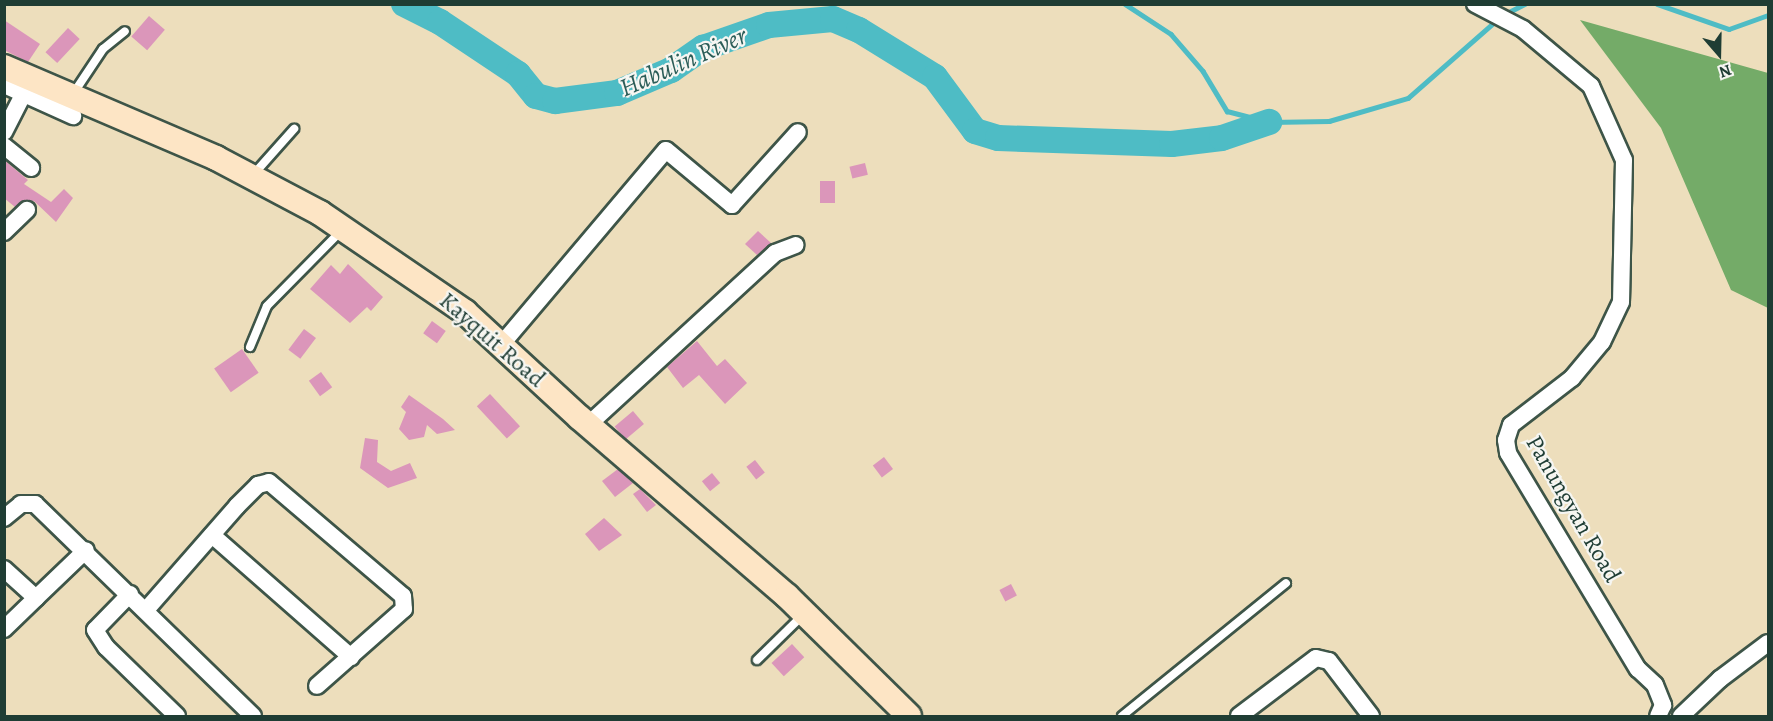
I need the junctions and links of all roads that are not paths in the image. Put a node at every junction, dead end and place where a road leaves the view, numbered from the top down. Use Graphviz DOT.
graph roads {
  1 [pos="1476,5"];
  2 [pos="125,31"];
  3 [pos="4,67"];
  4 [pos="4,85"];
  5 [pos="27,85"];
  6 [pos="73,105"];
  7 [pos="294,129"];
  8 [pos="4,132"];
  9 [pos="798,132"];
  10 [pos="4,146"];
  11 [pos="31,168"];
  12 [pos="251,177"];
  13 [pos="27,210"];
  14 [pos="7,224"];
  15 [pos="343,228"];
  16 [pos="796,245"];
  17 [pos="501,345"];
  18 [pos="250,347"];
  19 [pos="588,425"];
  20 [pos="4,518"];
  21 [pos="212,535"];
  22 [pos="86,550"];
  23 [pos="4,569"];
  24 [pos="1286,583"];
  25 [pos="130,594"];
  26 [pos="36,598"];
  27 [pos="146,610"];
  28 [pos="804,613"];
  29 [pos="4,629"];
  30 [pos="1768,643"];
  31 [pos="351,657"];
  32 [pos="757,660"];
  33 [pos="317,686"];
  34 [pos="1660,711"];
  35 [pos="177,717"];
  36 [pos="253,717"];
  37 [pos="909,717"];
  38 [pos="1122,717"];
  39 [pos="1239,717"];
  40 [pos="1371,717"];
  41 [pos="1680,717"];
  1 -- 34 [label="street, Panungyan Road"];
  2 -- 6 [label="lane"];
  3 -- 5 [label="street, Kayquit Road"];
  4 -- 5 [label="street"];
  5 -- 6 [label="street, Kayquit Road"];
  5 -- 8 [label="street"];
  6 -- 12 [label="street, Kayquit Road"];
  7 -- 12 [label="lane"];
  9 -- 17 [label="street"];
  10 -- 11 [label="street"];
  12 -- 15 [label="street, Kayquit Road"];
  13 -- 14 [label="street"];
  15 -- 17 [label="street, Kayquit Road"];
  15 -- 18 [label="lane"];
  16 -- 19 [label="street"];
  17 -- 19 [label="street, Kayquit Road"];
  19 -- 28 [label="street, Kayquit Road"];
  20 -- 22 [label="street"];
  21 -- 27 [label="street"];
  21 -- 31 [label="street"];
  21 -- 31 [label="street"];
  22 -- 25 [label="street"];
  22 -- 26 [label="street"];
  23 -- 26 [label="street"];
  24 -- 38 [label="lane"];
  25 -- 27 [label="street"];
  25 -- 35 [label="street"];
  26 -- 29 [label="street"];
  27 -- 36 [label="street"];
  28 -- 32 [label="lane"];
  28 -- 37 [label="street, Kayquit Road"];
  30 -- 41 [label="street"];
  31 -- 33 [label="street"];
  34 -- 41 [label="street"];
  39 -- 40 [label="street"];
}
